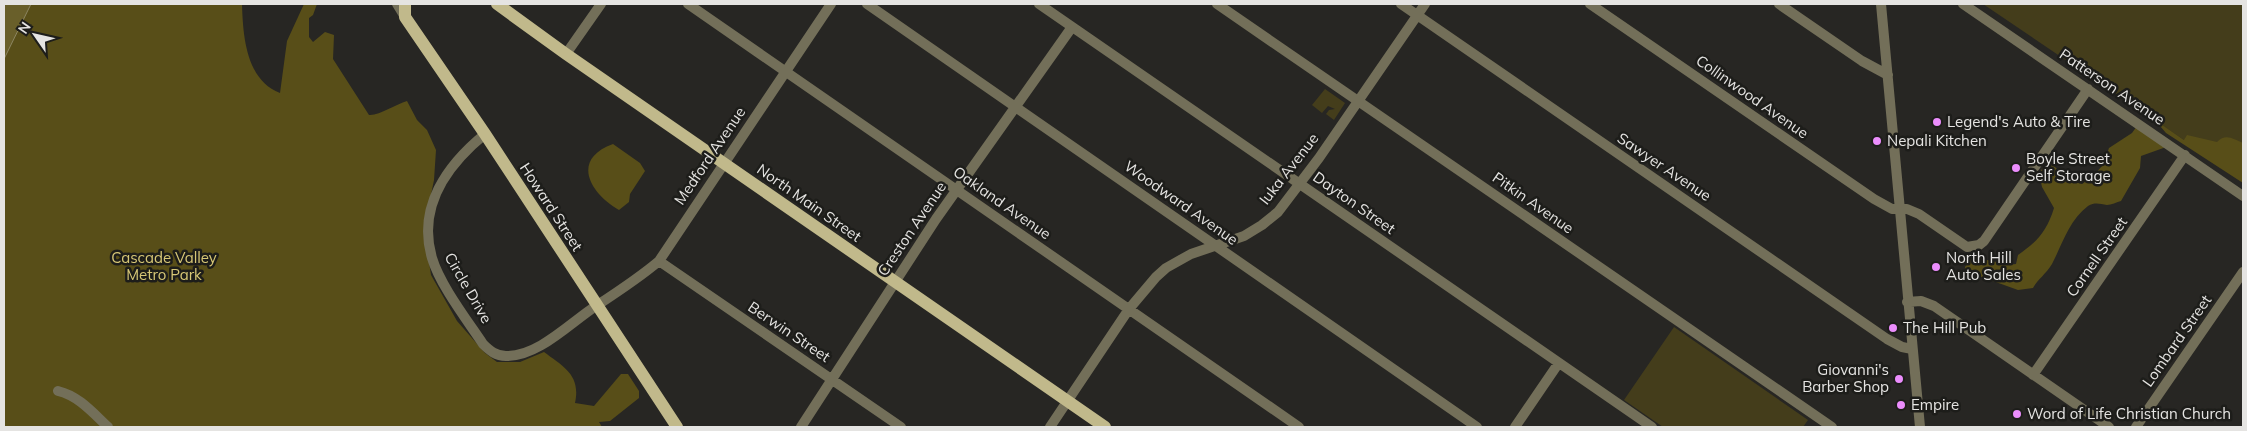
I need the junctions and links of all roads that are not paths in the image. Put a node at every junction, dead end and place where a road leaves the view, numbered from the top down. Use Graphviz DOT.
graph roads {
  1 [pos="397,4"];
  2 [pos="405,4"];
  3 [pos="497,4"];
  4 [pos="601,4"];
  5 [pos="688,4"];
  6 [pos="831,4"];
  7 [pos="867,4"];
  8 [pos="1039,4"];
  9 [pos="1217,4"];
  10 [pos="1401,4"];
  11 [pos="1425,4"];
  12 [pos="1590,4"];
  13 [pos="1779,4"];
  14 [pos="1881,4"];
  15 [pos="1963,4"];
  16 [pos="1417,15"];
  17 [pos="405,17"];
  18 [pos="1072,27"];
  19 [pos="566,54"];
  20 [pos="785,71"];
  21 [pos="1888,75"];
  22 [pos="2088,89"];
  23 [pos="1358,101"];
  24 [pos="1015,106"];
  25 [pos="485,134"];
  26 [pos="2185,155"];
  27 [pos="723,163"];
  28 [pos="1300,184"];
  29 [pos="957,189"];
  30 [pos="2243,196"];
  31 [pos="1900,209"];
  32 [pos="1216,245"];
  33 [pos="659,260"];
  34 [pos="2243,272"];
  35 [pos="895,282"];
  36 [pos="1907,302"];
  37 [pos="596,306"];
  38 [pos="1129,309"];
  39 [pos="1912,349"];
  40 [pos="1558,364"];
  41 [pos="2033,375"];
  42 [pos="832,379"];
  43 [pos="58,391"];
  44 [pos="1067,401"];
  45 [pos="108,427"];
  46 [pos="677,427"];
  47 [pos="801,427"];
  48 [pos="902,427"];
  49 [pos="1050,427"];
  50 [pos="1105,427"];
  51 [pos="1299,427"];
  52 [pos="1477,427"];
  53 [pos="1515,427"];
  54 [pos="1652,427"];
  55 [pos="1832,427"];
  56 [pos="1920,427"];
  57 [pos="2109,427"];
  58 [pos="2136,427"];
  1 -- 17 [label="street, Howard Street"];
  2 -- 17 [label="main road"];
  3 -- 19 [label="main road, North Main Street"];
  4 -- 19 [label="street"];
  5 -- 20 [label="street, Oakland Avenue"];
  6 -- 20 [label="street, Medford Avenue"];
  7 -- 24 [label="street, Woodward Avenue"];
  8 -- 18 [label="street, Dayton Street"];
  9 -- 23 [label="street, Pitkin Avenue"];
  10 -- 16 [label="street, Sawyer Avenue"];
  11 -- 16 [label="street, Iuka Avenue"];
  12 -- 31 [label="street, Collinwood Avenue"];
  13 -- 21 [label="street"];
  14 -- 21 [label="street"];
  15 -- 22 [label="street, Patterson Avenue"];
  16 -- 23 [label="street, Iuka Avenue"];
  16 -- 39 [label="street, Sawyer Avenue"];
  17 -- 25 [label="main road, Howard Street"];
  18 -- 24 [label="street, Creston Avenue"];
  18 -- 28 [label="street, Dayton Street"];
  19 -- 27 [label="main road, North Main Street"];
  20 -- 27 [label="street, Medford Avenue"];
  20 -- 29 [label="street, Oakland Avenue"];
  21 -- 31 [label="street"];
  22 -- 26 [label="street, Patterson Avenue"];
  22 -- 31 [label="street, Collinwood Avenue"];
  23 -- 28 [label="street, Iuka Avenue"];
  23 -- 55 [label="street, Pitkin Avenue"];
  24 -- 29 [label="street, Creston Avenue"];
  24 -- 32 [label="street, Woodward Avenue"];
  25 -- 37 [label="main road, Howard Street"];
  25 -- 37 [label="street, Circle Drive"];
  26 -- 30 [label="street, Patterson Avenue"];
  26 -- 41 [label="street, Cornell Street"];
  27 -- 33 [label="street, Medford Avenue"];
  27 -- 35 [label="main road, North Main Street"];
  28 -- 32 [label="street, Iuka Avenue"];
  28 -- 40 [label="street, Dayton Street"];
  29 -- 35 [label="street, Creston Avenue"];
  29 -- 38 [label="street, Oakland Avenue"];
  31 -- 36 [label="street"];
  32 -- 38 [label="street, Iuka Avenue"];
  32 -- 52 [label="street, Woodward Avenue"];
  33 -- 37 [label="street, Medford Avenue"];
  33 -- 42 [label="street, Berwin Street"];
  34 -- 58 [label="street, Lombard Street"];
  35 -- 42 [label="street, Creston Avenue"];
  35 -- 44 [label="main road, North Main Street"];
  36 -- 39 [label="street"];
  36 -- 41 [label="street"];
  37 -- 46 [label="main road, Howard Street"];
  38 -- 44 [label="street, Iuka Avenue"];
  38 -- 51 [label="street, Oakland Avenue"];
  39 -- 56 [label="street"];
  40 -- 53 [label="street"];
  40 -- 54 [label="street, Dayton Street"];
  41 -- 57 [label="street"];
  42 -- 47 [label="street, Creston Avenue"];
  42 -- 48 [label="street, Berwin Street"];
  43 -- 45 [label="street"];
  44 -- 49 [label="street, Iuka Avenue"];
  44 -- 50 [label="main road, North Main Street"];
}
